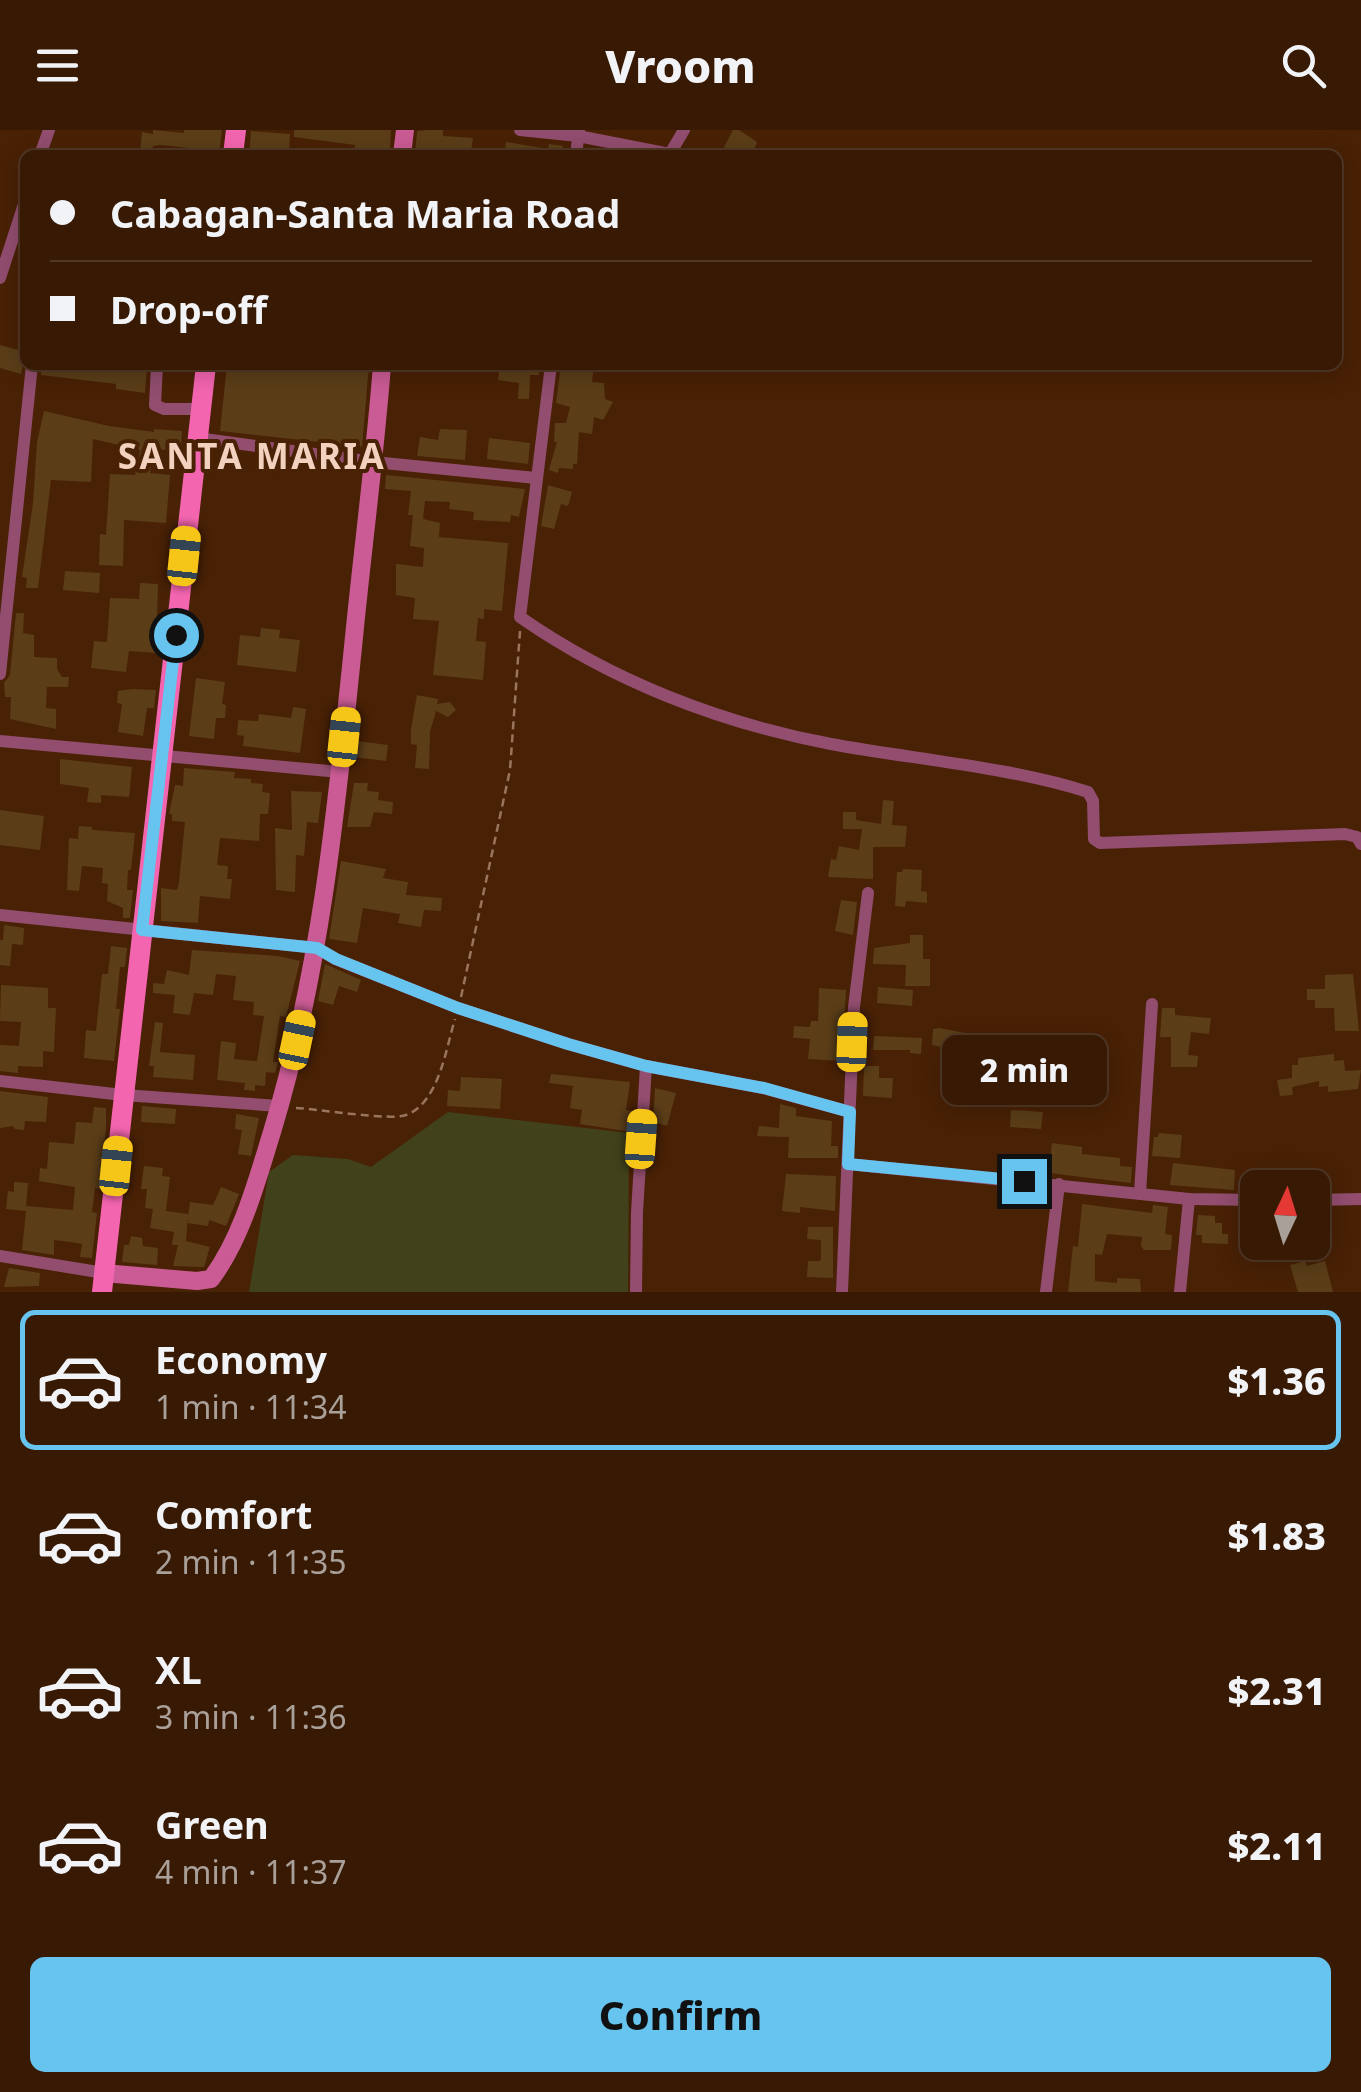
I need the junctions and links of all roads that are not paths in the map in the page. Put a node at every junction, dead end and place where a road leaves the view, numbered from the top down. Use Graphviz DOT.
graph roads {
  1 [pos="520,130"];
  2 [pos="578,133"];
  3 [pos="655,150"];
  4 [pos="20,216"];
  5 [pos="0,278"];
  6 [pos="31,370"];
  7 [pos="157,370"];
  8 [pos="205,370"];
  9 [pos="382,370"];
  10 [pos="550,370"];
  11 [pos="200,409"];
  12 [pos="197,438"];
  13 [pos="374,462"];
  14 [pos="536,478"];
  15 [pos="0,674"];
  16 [pos="0,741"];
  17 [pos="162,754"];
  18 [pos="340,772"];
  19 [pos="1361,844"];
  20 [pos="868,893"];
  21 [pos="0,915"];
  22 [pos="142,930"];
  23 [pos="317,948"];
  24 [pos="1152,1004"];
  25 [pos="646,1066"];
  26 [pos="0,1081"];
  27 [pos="123,1095"];
  28 [pos="280,1106"];
  29 [pos="850,1112"];
  30 [pos="848,1164"];
  31 [pos="1058,1184"];
  32 [pos="1140,1194"];
  33 [pos="1189,1199"];
  34 [pos="1361,1199"];
  35 [pos="1240,1200"];
  36 [pos="1330,1200"];
  37 [pos="0,1256"];
  38 [pos="103,1282"];
  39 [pos="636,1292"];
  40 [pos="842,1292"];
  41 [pos="1046,1292"];
  42 [pos="1180,1292"];
  1 -- 2 [label="street"];
  2 -- 3 [label="street"];
  4 -- 5 [label="street"];
  6 -- 15 [label="street"];
  7 -- 11 [label="street"];
  8 -- 11 [label="main road"];
  9 -- 13 [label="street"];
  10 -- 14 [label="street"];
  11 -- 12 [label="main road"];
  12 -- 13 [label="street"];
  12 -- 17 [label="main road"];
  13 -- 14 [label="street"];
  13 -- 18 [label="street"];
  14 -- 19 [label="street"];
  16 -- 17 [label="street"];
  17 -- 18 [label="street"];
  17 -- 22 [label="main road"];
  18 -- 23 [label="street"];
  20 -- 29 [label="street"];
  21 -- 22 [label="street"];
  22 -- 23 [label="street"];
  22 -- 27 [label="main road"];
  23 -- 25 [label="street"];
  23 -- 28 [label="street"];
  24 -- 32 [label="street"];
  25 -- 29 [label="street"];
  25 -- 39 [label="street"];
  26 -- 27 [label="street"];
  27 -- 28 [label="street"];
  27 -- 38 [label="main road"];
  28 -- 38 [label="street"];
  29 -- 30 [label="street"];
  30 -- 31 [label="street"];
  30 -- 40 [label="street"];
  31 -- 32 [label="street"];
  31 -- 41 [label="street"];
  32 -- 33 [label="street"];
  33 -- 35 [label="street"];
  33 -- 42 [label="street"];
  34 -- 36 [label="street"];
  37 -- 38 [label="street"];
}
